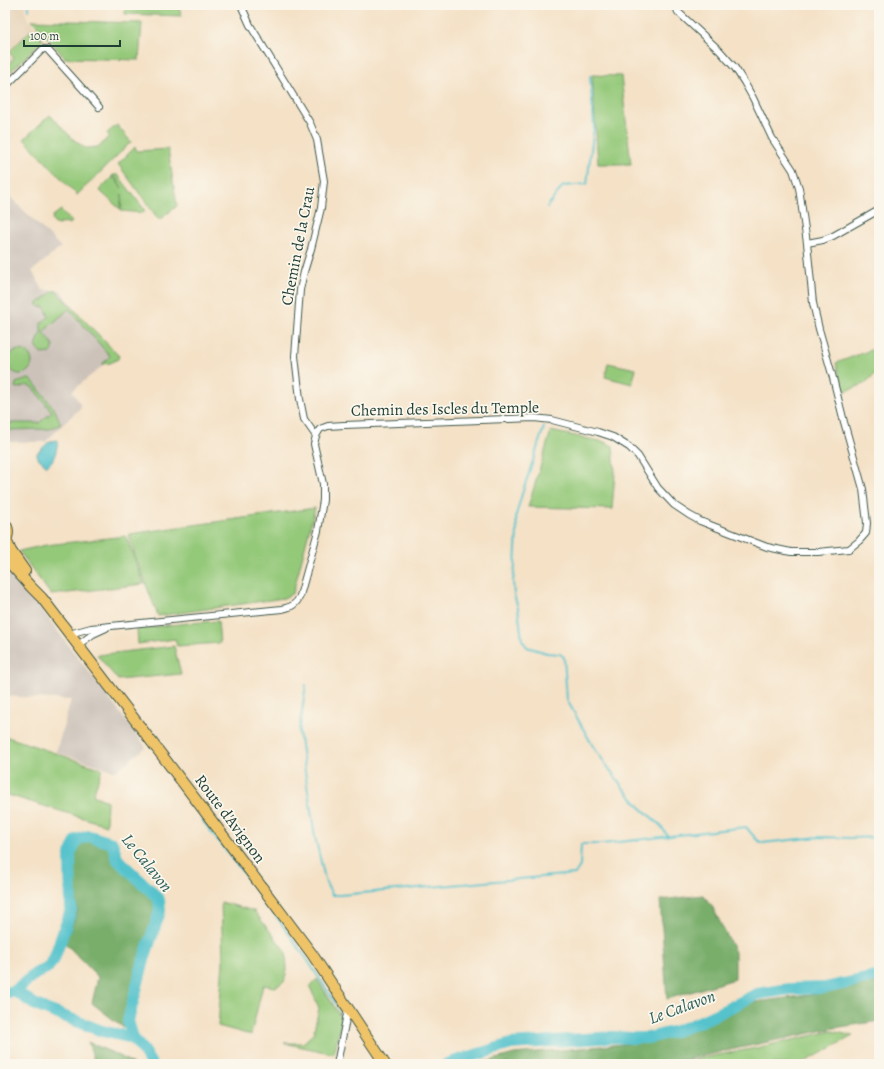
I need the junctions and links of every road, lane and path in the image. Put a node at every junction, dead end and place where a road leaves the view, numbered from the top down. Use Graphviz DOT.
graph roads {
  1 [pos="241,5"];
  2 [pos="675,5"];
  3 [pos="5,87"];
  4 [pos="98,106"];
  5 [pos="879,210"];
  6 [pos="807,243"];
  7 [pos="316,436"];
  8 [pos="5,523"];
  9 [pos="6,541"];
  10 [pos="5,558"];
  11 [pos="42,598"];
  12 [pos="109,626"];
  13 [pos="70,634"];
  14 [pos="78,645"];
  15 [pos="348,1008"];
  16 [pos="337,1064"];
  17 [pos="385,1064"];
  1 -- 7 [label="street, Chemin de la Crau"];
  2 -- 6 [label="street, Chemin des Iscles du Temple"];
  3 -- 4 [label="street"];
  5 -- 6 [label="street"];
  6 -- 7 [label="street, Chemin des Iscles du Temple"];
  7 -- 12 [label="street"];
  8 -- 9 [label="main road"];
  9 -- 11 [label="main road, Route d'Avignon"];
  10 -- 11 [label="main road, Route d'Avignon"];
  11 -- 13 [label="main road, Route d'Avignon"];
  12 -- 13 [label="street"];
  12 -- 14 [label="street"];
  13 -- 14 [label="main road, Route d'Avignon"];
  14 -- 15 [label="main road, Route d'Avignon"];
  15 -- 16 [label="street"];
  15 -- 17 [label="main road, Route d'Avignon"];
}
